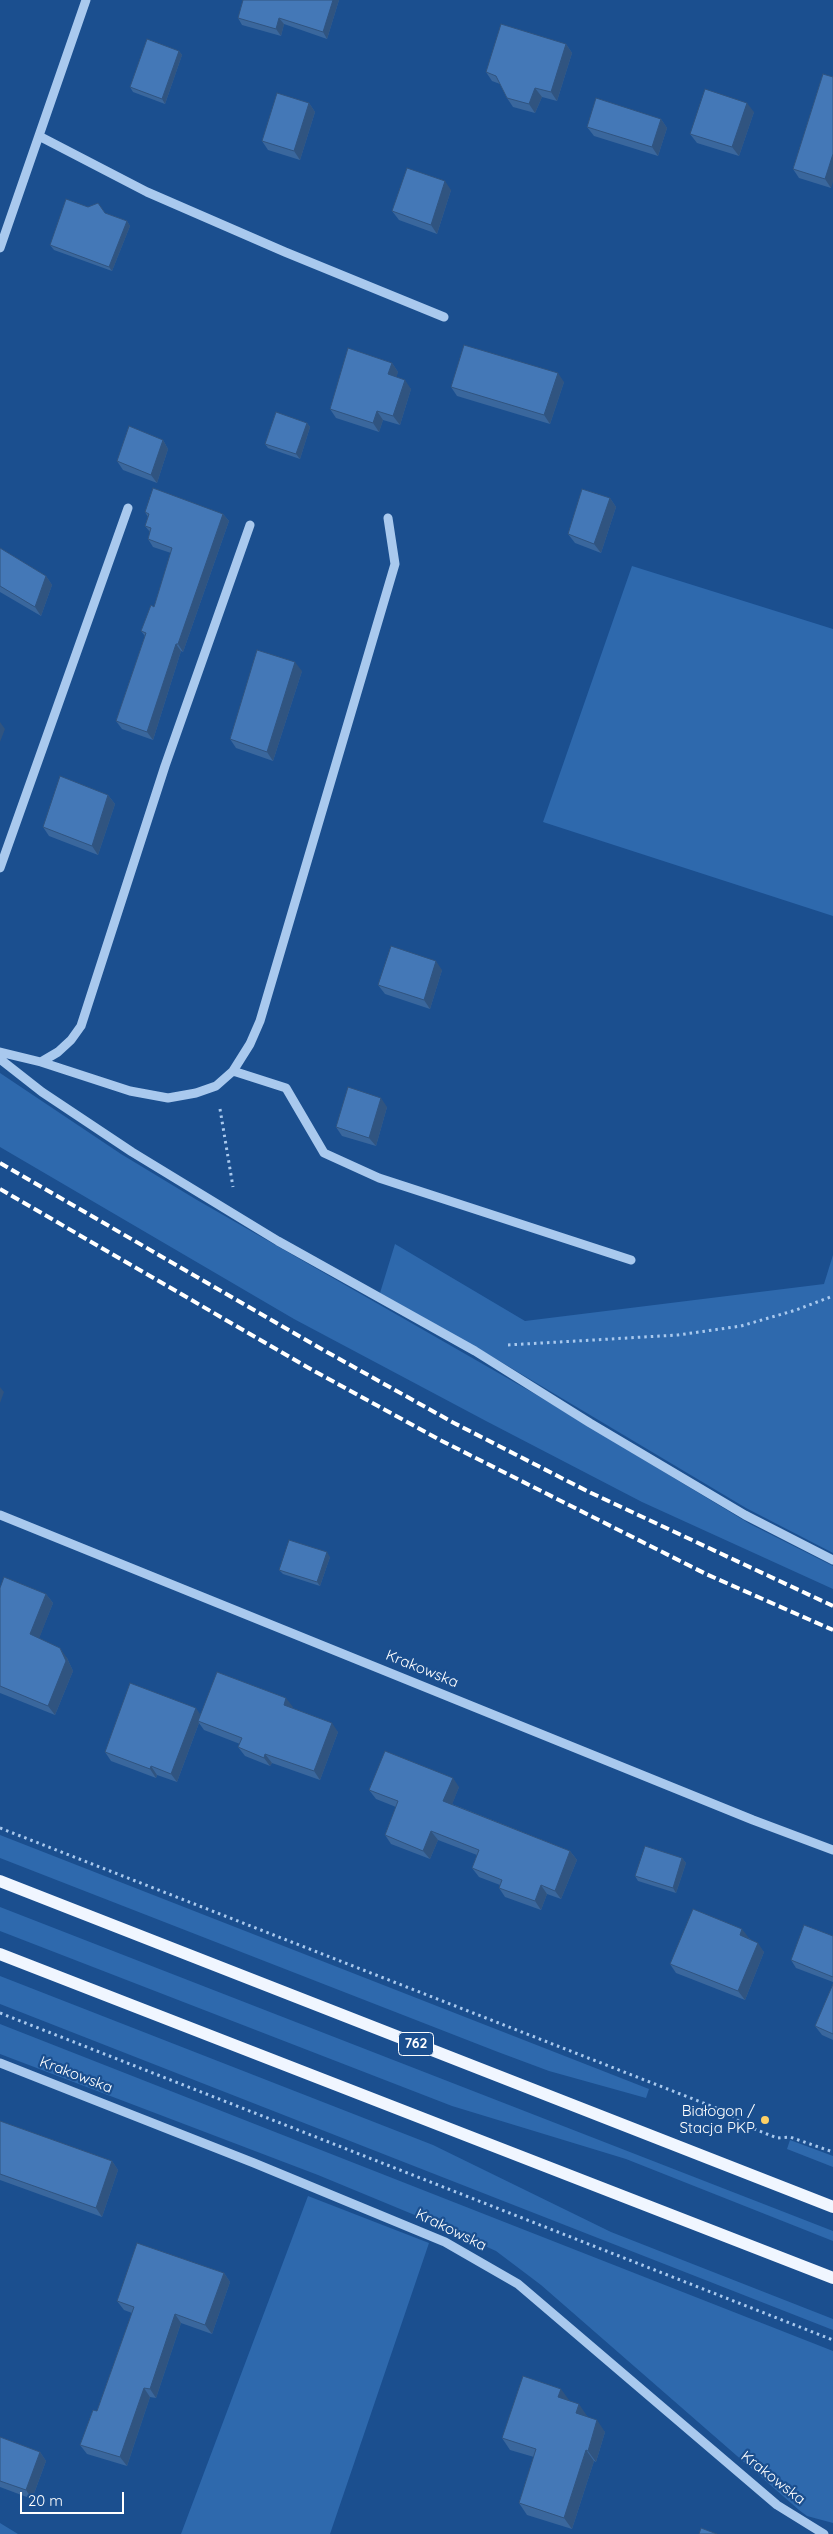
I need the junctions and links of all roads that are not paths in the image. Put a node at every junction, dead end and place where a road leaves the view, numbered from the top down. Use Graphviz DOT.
graph roads {
  1 [pos="86,0"];
  2 [pos="39,136"];
  3 [pos="0,248"];
  4 [pos="444,317"];
  5 [pos="128,508"];
  6 [pos="388,518"];
  7 [pos="250,525"];
  8 [pos="0,868"];
  9 [pos="0,1052"];
  10 [pos="0,1059"];
  11 [pos="41,1062"];
  12 [pos="232,1071"];
  13 [pos="631,1260"];
  14 [pos="0,1515"];
  15 [pos="833,1560"];
  16 [pos="833,1850"];
  17 [pos="0,1881"];
  18 [pos="0,1954"];
  19 [pos="0,2063"];
  20 [pos="833,2208"];
  21 [pos="833,2278"];
  22 [pos="824,2534"];
  1 -- 2 [label="street"];
  2 -- 3 [label="street"];
  2 -- 4 [label="street"];
  5 -- 8 [label="street"];
  6 -- 12 [label="street"];
  7 -- 11 [label="street"];
  9 -- 11 [label="street"];
  10 -- 15 [label="street"];
  11 -- 12 [label="street"];
  12 -- 13 [label="street"];
  14 -- 16 [label="street, Krakowska"];
  17 -- 20 [label="main road, 762"];
  18 -- 21 [label="main road"];
  19 -- 22 [label="street, Krakowska"];
}
